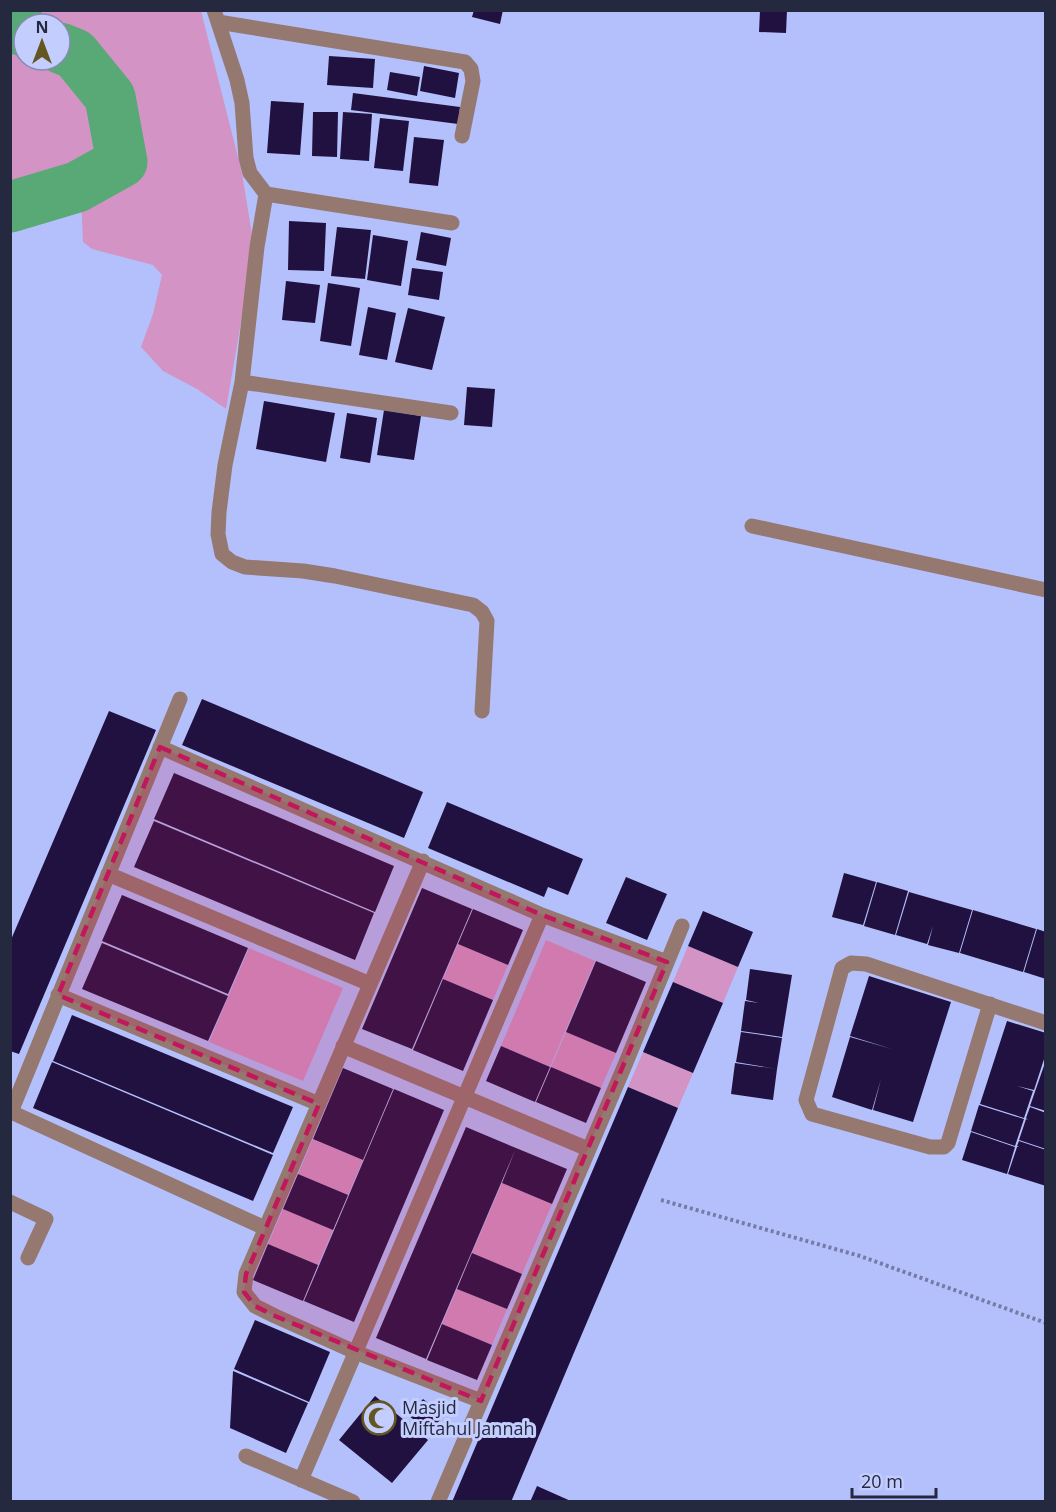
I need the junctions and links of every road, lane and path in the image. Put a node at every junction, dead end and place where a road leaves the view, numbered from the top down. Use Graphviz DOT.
graph roads {
  1 [pos="216,16"];
  2 [pos="462,136"];
  3 [pos="266,194"];
  4 [pos="452,223"];
  5 [pos="242,382"];
  6 [pos="451,413"];
  7 [pos="752,526"];
  8 [pos="1046,590"];
  9 [pos="180,699"];
  10 [pos="482,711"];
  11 [pos="160,747"];
  12 [pos="423,861"];
  13 [pos="108,873"];
  14 [pos="542,915"];
  15 [pos="682,926"];
  16 [pos="667,962"];
  17 [pos="370,984"];
  18 [pos="58,995"];
  19 [pos="990,1005"];
  20 [pos="1046,1023"];
  21 [pos="344,1046"];
  22 [pos="463,1097"];
  23 [pos="319,1104"];
  24 [pos="588,1149"];
  25 [pos="661,1200"];
  26 [pos="10,1202"];
  27 [pos="265,1228"];
  28 [pos="28,1258"];
  29 [pos="1046,1323"];
  30 [pos="355,1352"];
  31 [pos="480,1401"];
  32 [pos="246,1456"];
  33 [pos="301,1480"];
  34 [pos="352,1502"];
  35 [pos="438,1502"];
  1 -- 2 [label="street"];
  1 -- 3 [label="street"];
  3 -- 4 [label="street"];
  3 -- 5 [label="street"];
  5 -- 6 [label="street"];
  5 -- 10 [label="street"];
  7 -- 8 [label="street"];
  9 -- 11 [label="street"];
  11 -- 12 [label="street"];
  11 -- 13 [label="street"];
  12 -- 14 [label="street"];
  12 -- 17 [label="street"];
  13 -- 17 [label="street"];
  13 -- 18 [label="street"];
  14 -- 16 [label="street"];
  14 -- 22 [label="street"];
  15 -- 16 [label="street"];
  16 -- 24 [label="street"];
  17 -- 21 [label="street"];
  18 -- 23 [label="street"];
  18 -- 27 [label="street"];
  19 -- 19 [label="street"];
  19 -- 20 [label="street"];
  21 -- 22 [label="street"];
  21 -- 23 [label="street"];
  22 -- 24 [label="street"];
  22 -- 30 [label="street"];
  23 -- 27 [label="street"];
  24 -- 31 [label="street"];
  25 -- 29 [label="path"];
  26 -- 28 [label="street"];
  27 -- 30 [label="street"];
  30 -- 31 [label="street"];
  30 -- 33 [label="street"];
  31 -- 35 [label="street"];
  32 -- 33 [label="street"];
  33 -- 34 [label="street"];
}
